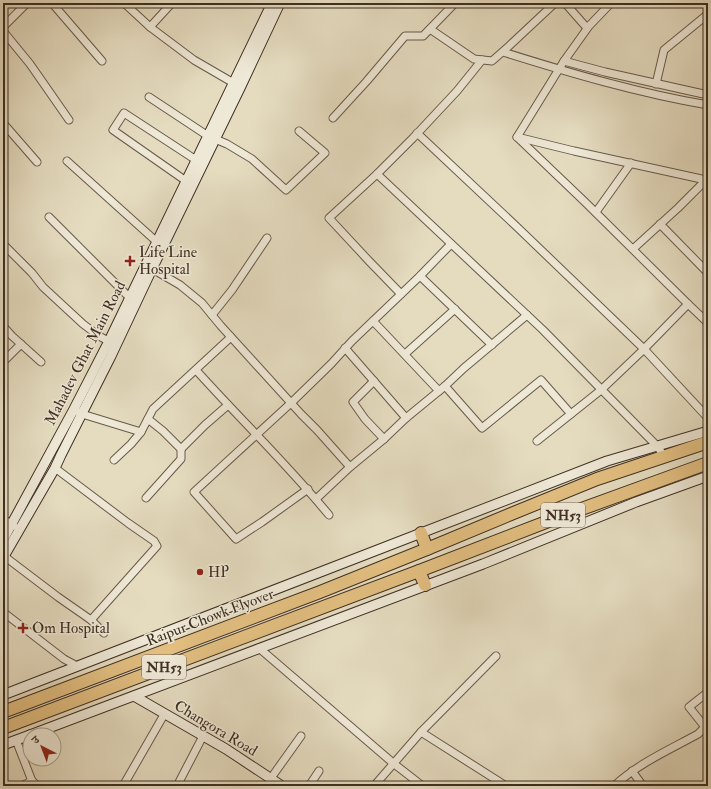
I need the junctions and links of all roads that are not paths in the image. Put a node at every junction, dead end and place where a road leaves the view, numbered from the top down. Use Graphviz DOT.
graph roads {
  1 [pos="27,3"];
  2 [pos="52,3"];
  3 [pos="124,3"];
  4 [pos="172,3"];
  5 [pos="272,3"];
  6 [pos="280,3"];
  7 [pos="455,3"];
  8 [pos="555,3"];
  9 [pos="565,3"];
  10 [pos="611,3"];
  11 [pos="708,14"];
  12 [pos="3,27"];
  13 [pos="150,27"];
  14 [pos="588,28"];
  15 [pos="430,29"];
  16 [pos="3,31"];
  17 [pos="503,52"];
  18 [pos="482,60"];
  19 [pos="102,61"];
  20 [pos="564,61"];
  21 [pos="559,70"];
  22 [pos="656,84"];
  23 [pos="237,85"];
  24 [pos="708,95"];
  25 [pos="149,97"];
  26 [pos="708,105"];
  27 [pos="333,118"];
  28 [pos="68,120"];
  29 [pos="3,123"];
  30 [pos="299,131"];
  31 [pos="417,133"];
  32 [pos="517,137"];
  33 [pos="211,138"];
  34 [pos="196,160"];
  35 [pos="67,161"];
  36 [pos="37,162"];
  37 [pos="631,163"];
  38 [pos="377,174"];
  39 [pos="707,179"];
  40 [pos="186,181"];
  41 [pos="596,212"];
  42 [pos="49,217"];
  43 [pos="660,224"];
  44 [pos="267,238"];
  45 [pos="157,242"];
  46 [pos="3,244"];
  47 [pos="451,244"];
  48 [pos="633,249"];
  49 [pos="149,267"];
  50 [pos="708,273"];
  51 [pos="420,276"];
  52 [pos="401,294"];
  53 [pos="130,298"];
  54 [pos="688,304"];
  55 [pos="455,309"];
  56 [pos="212,315"];
  57 [pos="527,315"];
  58 [pos="373,321"];
  59 [pos="708,323"];
  60 [pos="3,326"];
  61 [pos="231,337"];
  62 [pos="112,343"];
  63 [pos="21,344"];
  64 [pos="492,345"];
  65 [pos="345,348"];
  66 [pos="644,349"];
  67 [pos="405,354"];
  68 [pos="3,362"];
  69 [pos="41,362"];
  70 [pos="196,370"];
  71 [pos="374,381"];
  72 [pos="446,386"];
  73 [pos="601,390"];
  74 [pos="439,391"];
  75 [pos="291,403"];
  76 [pos="228,405"];
  77 [pos="78,411"];
  78 [pos="571,414"];
  79 [pos="406,418"];
  80 [pos="708,418"];
  81 [pos="148,419"];
  82 [pos="708,431"];
  83 [pos="141,432"];
  84 [pos="257,435"];
  85 [pos="384,439"];
  86 [pos="537,441"];
  87 [pos="708,442"];
  88 [pos="181,449"];
  89 [pos="660,451"];
  90 [pos="114,460"];
  91 [pos="708,463"];
  92 [pos="350,467"];
  93 [pos="55,468"];
  94 [pos="708,476"];
  95 [pos="308,489"];
  96 [pos="146,498"];
  97 [pos="316,499"];
  98 [pos="329,515"];
  99 [pos="3,518"];
  100 [pos="11,524"];
  101 [pos="20,529"];
  102 [pos="421,533"];
  103 [pos="3,540"];
  104 [pos="427,549"];
  105 [pos="4,557"];
  106 [pos="419,571"];
  107 [pos="425,585"];
  108 [pos="3,612"];
  109 [pos="91,620"];
  110 [pos="104,633"];
  111 [pos="259,648"];
  112 [pos="496,656"];
  113 [pos="77,666"];
  114 [pos="708,692"];
  115 [pos="3,695"];
  116 [pos="134,696"];
  117 [pos="3,712"];
  118 [pos="165,713"];
  119 [pos="51,727"];
  120 [pos="3,728"];
  121 [pos="706,730"];
  122 [pos="421,732"];
  123 [pos="203,736"];
  124 [pos="302,736"];
  125 [pos="22,738"];
  126 [pos="16,740"];
  127 [pos="3,745"];
  128 [pos="393,763"];
  129 [pos="319,771"];
  130 [pos="632,771"];
  131 [pos="271,778"];
  132 [pos="35,784"];
  133 [pos="420,784"];
  134 [pos="21,786"];
  135 [pos="123,786"];
  136 [pos="178,786"];
  137 [pos="282,786"];
  138 [pos="309,786"];
  139 [pos="374,786"];
  140 [pos="506,786"];
  141 [pos="614,786"];
  142 [pos="644,786"];
  1 -- 12 [label="street"];
  2 -- 19 [label="street"];
  3 -- 13 [label="street"];
  4 -- 13 [label="street"];
  5 -- 23 [label="street, Mahadev Ghat Main Road"];
  6 -- 23 [label="street"];
  7 -- 15 [label="street"];
  8 -- 17 [label="street"];
  9 -- 14 [label="street"];
  10 -- 14 [label="street"];
  11 -- 22 [label="street"];
  13 -- 23 [label="street"];
  14 -- 20 [label="street"];
  15 -- 18 [label="street"];
  15 -- 27 [label="street"];
  16 -- 28 [label="street"];
  17 -- 18 [label="street"];
  17 -- 21 [label="street"];
  18 -- 31 [label="street"];
  20 -- 21 [label="street"];
  20 -- 22 [label="street"];
  21 -- 26 [label="street"];
  21 -- 32 [label="street"];
  22 -- 24 [label="street"];
  23 -- 33 [label="street, Mahadev Ghat Main Road"];
  25 -- 33 [label="street"];
  29 -- 36 [label="street"];
  30 -- 33 [label="street"];
  31 -- 38 [label="street"];
  31 -- 66 [label="street"];
  32 -- 37 [label="street"];
  32 -- 41 [label="street"];
  33 -- 34 [label="street, Mahadev Ghat Main Road"];
  33 -- 49 [label="street"];
  34 -- 40 [label="street, Mahadev Ghat Main Road"];
  34 -- 40 [label="street"];
  35 -- 45 [label="street"];
  37 -- 39 [label="street"];
  37 -- 41 [label="street"];
  38 -- 47 [label="street"];
  38 -- 52 [label="street"];
  39 -- 43 [label="street"];
  40 -- 45 [label="street, Mahadev Ghat Main Road"];
  41 -- 48 [label="street"];
  42 -- 53 [label="street"];
  43 -- 48 [label="street"];
  43 -- 50 [label="street"];
  44 -- 56 [label="street"];
  45 -- 49 [label="street, Mahadev Ghat Main Road"];
  46 -- 62 [label="street"];
  47 -- 51 [label="street"];
  47 -- 57 [label="street"];
  48 -- 54 [label="street"];
  49 -- 53 [label="street, Mahadev Ghat Main Road"];
  49 -- 56 [label="street"];
  49 -- 62 [label="street"];
  51 -- 52 [label="street"];
  51 -- 55 [label="street"];
  52 -- 58 [label="street"];
  53 -- 62 [label="street, Mahadev Ghat Main Road"];
  54 -- 59 [label="street"];
  54 -- 66 [label="street"];
  55 -- 64 [label="street"];
  55 -- 67 [label="street"];
  56 -- 61 [label="street"];
  57 -- 64 [label="street"];
  57 -- 73 [label="street"];
  58 -- 65 [label="street"];
  58 -- 67 [label="street"];
  60 -- 63 [label="street"];
  61 -- 70 [label="street"];
  61 -- 75 [label="street"];
  62 -- 77 [label="street, Mahadev Ghat Main Road"];
  63 -- 68 [label="street"];
  63 -- 69 [label="street"];
  64 -- 72 [label="street"];
  65 -- 71 [label="street"];
  65 -- 75 [label="street"];
  66 -- 73 [label="street"];
  66 -- 80 [label="street"];
  67 -- 74 [label="street"];
  70 -- 76 [label="street"];
  70 -- 81 [label="street"];
  71 -- 79 [label="street"];
  71 -- 85 [label="street"];
  72 -- 74 [label="street"];
  72 -- 78 [label="street"];
  73 -- 78 [label="street"];
  73 -- 89 [label="street"];
  74 -- 79 [label="street"];
  75 -- 84 [label="street"];
  75 -- 92 [label="street"];
  76 -- 84 [label="street"];
  76 -- 88 [label="street"];
  77 -- 83 [label="street"];
  77 -- 93 [label="street"];
  77 -- 100 [label="street, Mahadev Ghat Main Road"];
  78 -- 86 [label="street"];
  79 -- 85 [label="street"];
  81 -- 83 [label="street"];
  81 -- 88 [label="street"];
  82 -- 89 [label="street"];
  83 -- 90 [label="street"];
  84 -- 95 [label="street"];
  84 -- 95 [label="street"];
  85 -- 92 [label="street"];
  87 -- 89 [label="highway, NH53"];
  88 -- 96 [label="street"];
  89 -- 102 [label="street"];
  89 -- 104 [label="highway, NH53"];
  91 -- 106 [label="highway, NH53"];
  92 -- 97 [label="street"];
  93 -- 101 [label="street"];
  93 -- 109 [label="street"];
  94 -- 107 [label="street"];
  95 -- 97 [label="street"];
  97 -- 98 [label="street"];
  99 -- 100 [label="street"];
  100 -- 101 [label="street"];
  100 -- 103 [label="street, Mahadev Ghat Main Road"];
  101 -- 105 [label="street"];
  102 -- 104 [label="highway"];
  102 -- 113 [label="street"];
  104 -- 117 [label="highway, Raipur Chowk Flyover / NH53"];
  105 -- 109 [label="street"];
  106 -- 107 [label="highway"];
  106 -- 120 [label="highway, Raipur Chowk Flyover / NH53"];
  107 -- 111 [label="street"];
  108 -- 113 [label="street"];
  109 -- 110 [label="street"];
  111 -- 116 [label="street"];
  111 -- 128 [label="street"];
  112 -- 122 [label="street"];
  113 -- 115 [label="street"];
  114 -- 121 [label="street"];
  116 -- 118 [label="street, Changora Road"];
  116 -- 119 [label="street"];
  118 -- 123 [label="street, Changora Road"];
  118 -- 135 [label="street"];
  121 -- 130 [label="street"];
  122 -- 128 [label="street"];
  122 -- 140 [label="street"];
  123 -- 131 [label="street, Changora Road"];
  123 -- 136 [label="street"];
  124 -- 131 [label="street"];
  125 -- 126 [label="street"];
  126 -- 127 [label="street"];
  126 -- 132 [label="street"];
  128 -- 133 [label="street"];
  128 -- 139 [label="street"];
  129 -- 138 [label="street"];
  130 -- 141 [label="street"];
  130 -- 142 [label="street"];
  131 -- 137 [label="street, Changora Road"];
  132 -- 134 [label="street"];
}
